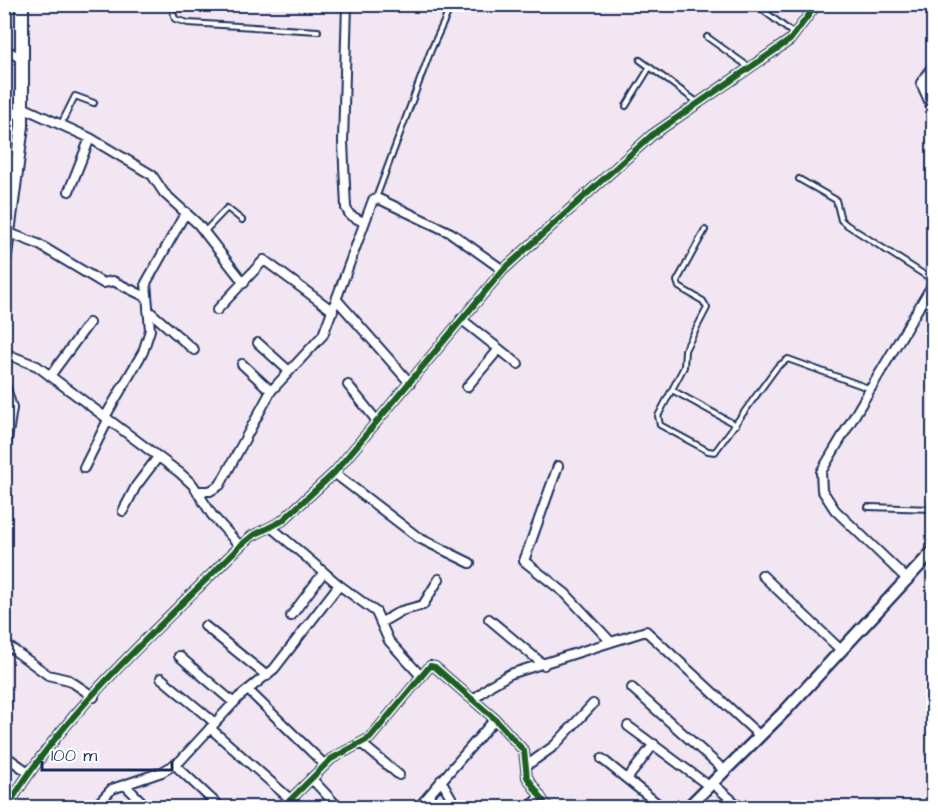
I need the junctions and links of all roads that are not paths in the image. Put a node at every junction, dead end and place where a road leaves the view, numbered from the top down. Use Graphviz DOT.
graph roads {
  1 [pos="22,4"];
  2 [pos="171,4"];
  3 [pos="347,4"];
  4 [pos="452,4"];
  5 [pos="755,4"];
  6 [pos="817,4"];
  7 [pos="318,31"];
  8 [pos="796,35"];
  9 [pos="707,38"];
  10 [pos="4,50"];
  11 [pos="22,59"];
  12 [pos="640,60"];
  13 [pos="933,64"];
  14 [pos="650,68"];
  15 [pos="749,68"];
  16 [pos="697,102"];
  17 [pos="94,103"];
  18 [pos="626,106"];
  19 [pos="4,107"];
  20 [pos="22,112"];
  21 [pos="933,112"];
  22 [pos="61,124"];
  23 [pos="90,138"];
  24 [pos="4,156"];
  25 [pos="17,163"];
  26 [pos="799,179"];
  27 [pos="69,190"];
  28 [pos="376,198"];
  29 [pos="186,212"];
  30 [pos="242,220"];
  31 [pos="363,222"];
  32 [pos="705,231"];
  33 [pos="204,232"];
  34 [pos="7,240"];
  35 [pos="4,262"];
  36 [pos="503,270"];
  37 [pos="933,282"];
  38 [pos="244,283"];
  39 [pos="146,297"];
  40 [pos="337,300"];
  41 [pos="148,310"];
  42 [pos="217,310"];
  43 [pos="333,310"];
  44 [pos="461,319"];
  45 [pos="89,323"];
  46 [pos="258,343"];
  47 [pos="499,349"];
  48 [pos="194,350"];
  49 [pos="4,353"];
  50 [pos="242,364"];
  51 [pos="518,364"];
  52 [pos="289,371"];
  53 [pos="50,376"];
  54 [pos="410,382"];
  55 [pos="348,385"];
  56 [pos="467,387"];
  57 [pos="4,388"];
  58 [pos="871,389"];
  59 [pos="672,390"];
  60 [pos="271,391"];
  61 [pos="107,418"];
  62 [pos="377,421"];
  63 [pos="736,424"];
  64 [pos="4,446"];
  65 [pos="158,457"];
  66 [pos="558,466"];
  67 [pos="84,468"];
  68 [pos="334,473"];
  69 [pos="197,491"];
  70 [pos="868,507"];
  71 [pos="933,509"];
  72 [pos="123,511"];
  73 [pos="272,528"];
  74 [pos="240,546"];
  75 [pos="933,550"];
  76 [pos="470,563"];
  77 [pos="324,572"];
  78 [pos="762,574"];
  79 [pos="439,579"];
  80 [pos="908,580"];
  81 [pos="339,585"];
  82 [pos="291,616"];
  83 [pos="489,619"];
  84 [pos="382,622"];
  85 [pos="205,626"];
  86 [pos="611,642"];
  87 [pos="4,643"];
  88 [pos="842,651"];
  89 [pos="178,656"];
  90 [pos="544,665"];
  91 [pos="420,675"];
  92 [pos="267,676"];
  93 [pos="161,678"];
  94 [pos="632,688"];
  95 [pos="248,690"];
  96 [pos="94,697"];
  97 [pos="473,700"];
  98 [pos="234,703"];
  99 [pos="593,704"];
  100 [pos="495,719"];
  101 [pos="212,726"];
  102 [pos="628,726"];
  103 [pos="760,736"];
  104 [pos="362,744"];
  105 [pos="654,744"];
  106 [pos="4,756"];
  107 [pos="602,759"];
  108 [pos="175,765"];
  109 [pos="325,765"];
  110 [pos="526,766"];
  111 [pos="725,771"];
  112 [pos="28,772"];
  113 [pos="399,775"];
  114 [pos="311,778"];
  115 [pos="627,779"];
  116 [pos="441,780"];
  117 [pos="125,785"];
  118 [pos="710,785"];
  119 [pos="539,797"];
  120 [pos="290,800"];
  121 [pos="8,807"];
  122 [pos="94,807"];
  123 [pos="148,807"];
  124 [pos="221,807"];
  125 [pos="282,807"];
  126 [pos="339,807"];
  127 [pos="418,807"];
  128 [pos="457,807"];
  129 [pos="529,807"];
  130 [pos="548,807"];
  131 [pos="663,807"];
  132 [pos="687,807"];
  133 [pos="741,807"];
  1 -- 11 [label="main road"];
  2 -- 7 [label="lane"];
  3 -- 31 [label="street"];
  4 -- 28 [label="lane"];
  5 -- 8 [label="lane"];
  6 -- 8 [label="street"];
  8 -- 15 [label="street"];
  9 -- 15 [label="lane"];
  10 -- 11 [label="street"];
  11 -- 20 [label="main road"];
  12 -- 14 [label="lane"];
  13 -- 21 [label="street"];
  14 -- 16 [label="lane"];
  14 -- 18 [label="lane"];
  15 -- 16 [label="street"];
  16 -- 36 [label="street"];
  17 -- 22 [label="lane"];
  19 -- 20 [label="street"];
  20 -- 22 [label="street"];
  20 -- 25 [label="main road"];
  22 -- 23 [label="street"];
  23 -- 27 [label="street"];
  23 -- 29 [label="street"];
  24 -- 25 [label="street"];
  25 -- 34 [label="main road"];
  26 -- 37 [label="lane"];
  28 -- 31 [label="street"];
  28 -- 36 [label="street"];
  29 -- 33 [label="street"];
  29 -- 39 [label="street"];
  30 -- 33 [label="lane"];
  31 -- 40 [label="street"];
  32 -- 59 [label="lane"];
  33 -- 38 [label="street"];
  34 -- 35 [label="main road"];
  34 -- 39 [label="street"];
  36 -- 44 [label="street"];
  37 -- 58 [label="street"];
  38 -- 42 [label="street"];
  38 -- 43 [label="street"];
  39 -- 41 [label="street"];
  40 -- 43 [label="street"];
  40 -- 54 [label="street"];
  41 -- 48 [label="street"];
  41 -- 61 [label="street"];
  43 -- 52 [label="street"];
  44 -- 47 [label="street"];
  44 -- 54 [label="street"];
  45 -- 53 [label="street"];
  46 -- 52 [label="street"];
  47 -- 51 [label="street"];
  47 -- 56 [label="street"];
  49 -- 53 [label="street"];
  50 -- 60 [label="street"];
  52 -- 60 [label="street"];
  53 -- 61 [label="street"];
  54 -- 62 [label="street"];
  55 -- 62 [label="street"];
  57 -- 64 [label="main road"];
  58 -- 63 [label="lane"];
  58 -- 80 [label="street"];
  59 -- 63 [label="lane"];
  59 -- 63 [label="lane"];
  60 -- 69 [label="street"];
  61 -- 65 [label="street"];
  61 -- 67 [label="street"];
  62 -- 68 [label="street"];
  65 -- 69 [label="street"];
  65 -- 72 [label="street"];
  66 -- 86 [label="street"];
  68 -- 73 [label="street"];
  68 -- 76 [label="street"];
  69 -- 74 [label="street"];
  70 -- 71 [label="lane"];
  73 -- 74 [label="street"];
  73 -- 77 [label="street"];
  74 -- 96 [label="street"];
  75 -- 80 [label="street"];
  77 -- 81 [label="street"];
  77 -- 82 [label="street"];
  78 -- 88 [label="street"];
  79 -- 84 [label="street"];
  80 -- 88 [label="street"];
  81 -- 84 [label="street"];
  81 -- 92 [label="street"];
  83 -- 90 [label="street"];
  84 -- 91 [label="street"];
  85 -- 92 [label="street"];
  86 -- 90 [label="street"];
  86 -- 103 [label="street"];
  87 -- 96 [label="street"];
  88 -- 103 [label="street"];
  89 -- 98 [label="street"];
  90 -- 97 [label="street"];
  91 -- 97 [label="street"];
  91 -- 104 [label="street"];
  92 -- 95 [label="street"];
  93 -- 101 [label="street"];
  94 -- 111 [label="street"];
  95 -- 98 [label="street"];
  95 -- 109 [label="street"];
  96 -- 112 [label="street"];
  97 -- 100 [label="street"];
  98 -- 101 [label="street"];
  99 -- 110 [label="street"];
  100 -- 110 [label="street"];
  100 -- 116 [label="street"];
  101 -- 108 [label="street"];
  101 -- 120 [label="street"];
  102 -- 105 [label="street"];
  103 -- 111 [label="street"];
  104 -- 109 [label="street"];
  104 -- 113 [label="street"];
  105 -- 115 [label="street"];
  105 -- 118 [label="street"];
  106 -- 112 [label="street"];
  107 -- 115 [label="street"];
  108 -- 117 [label="street"];
  108 -- 124 [label="street"];
  109 -- 114 [label="street"];
  110 -- 119 [label="street"];
  111 -- 118 [label="street"];
  112 -- 121 [label="street"];
  114 -- 120 [label="street"];
  114 -- 126 [label="street"];
  115 -- 131 [label="street"];
  116 -- 127 [label="street"];
  116 -- 128 [label="street"];
  117 -- 122 [label="street"];
  117 -- 123 [label="street"];
  118 -- 132 [label="street"];
  118 -- 133 [label="street"];
  119 -- 129 [label="street"];
  119 -- 130 [label="street"];
  120 -- 125 [label="street"];
}
